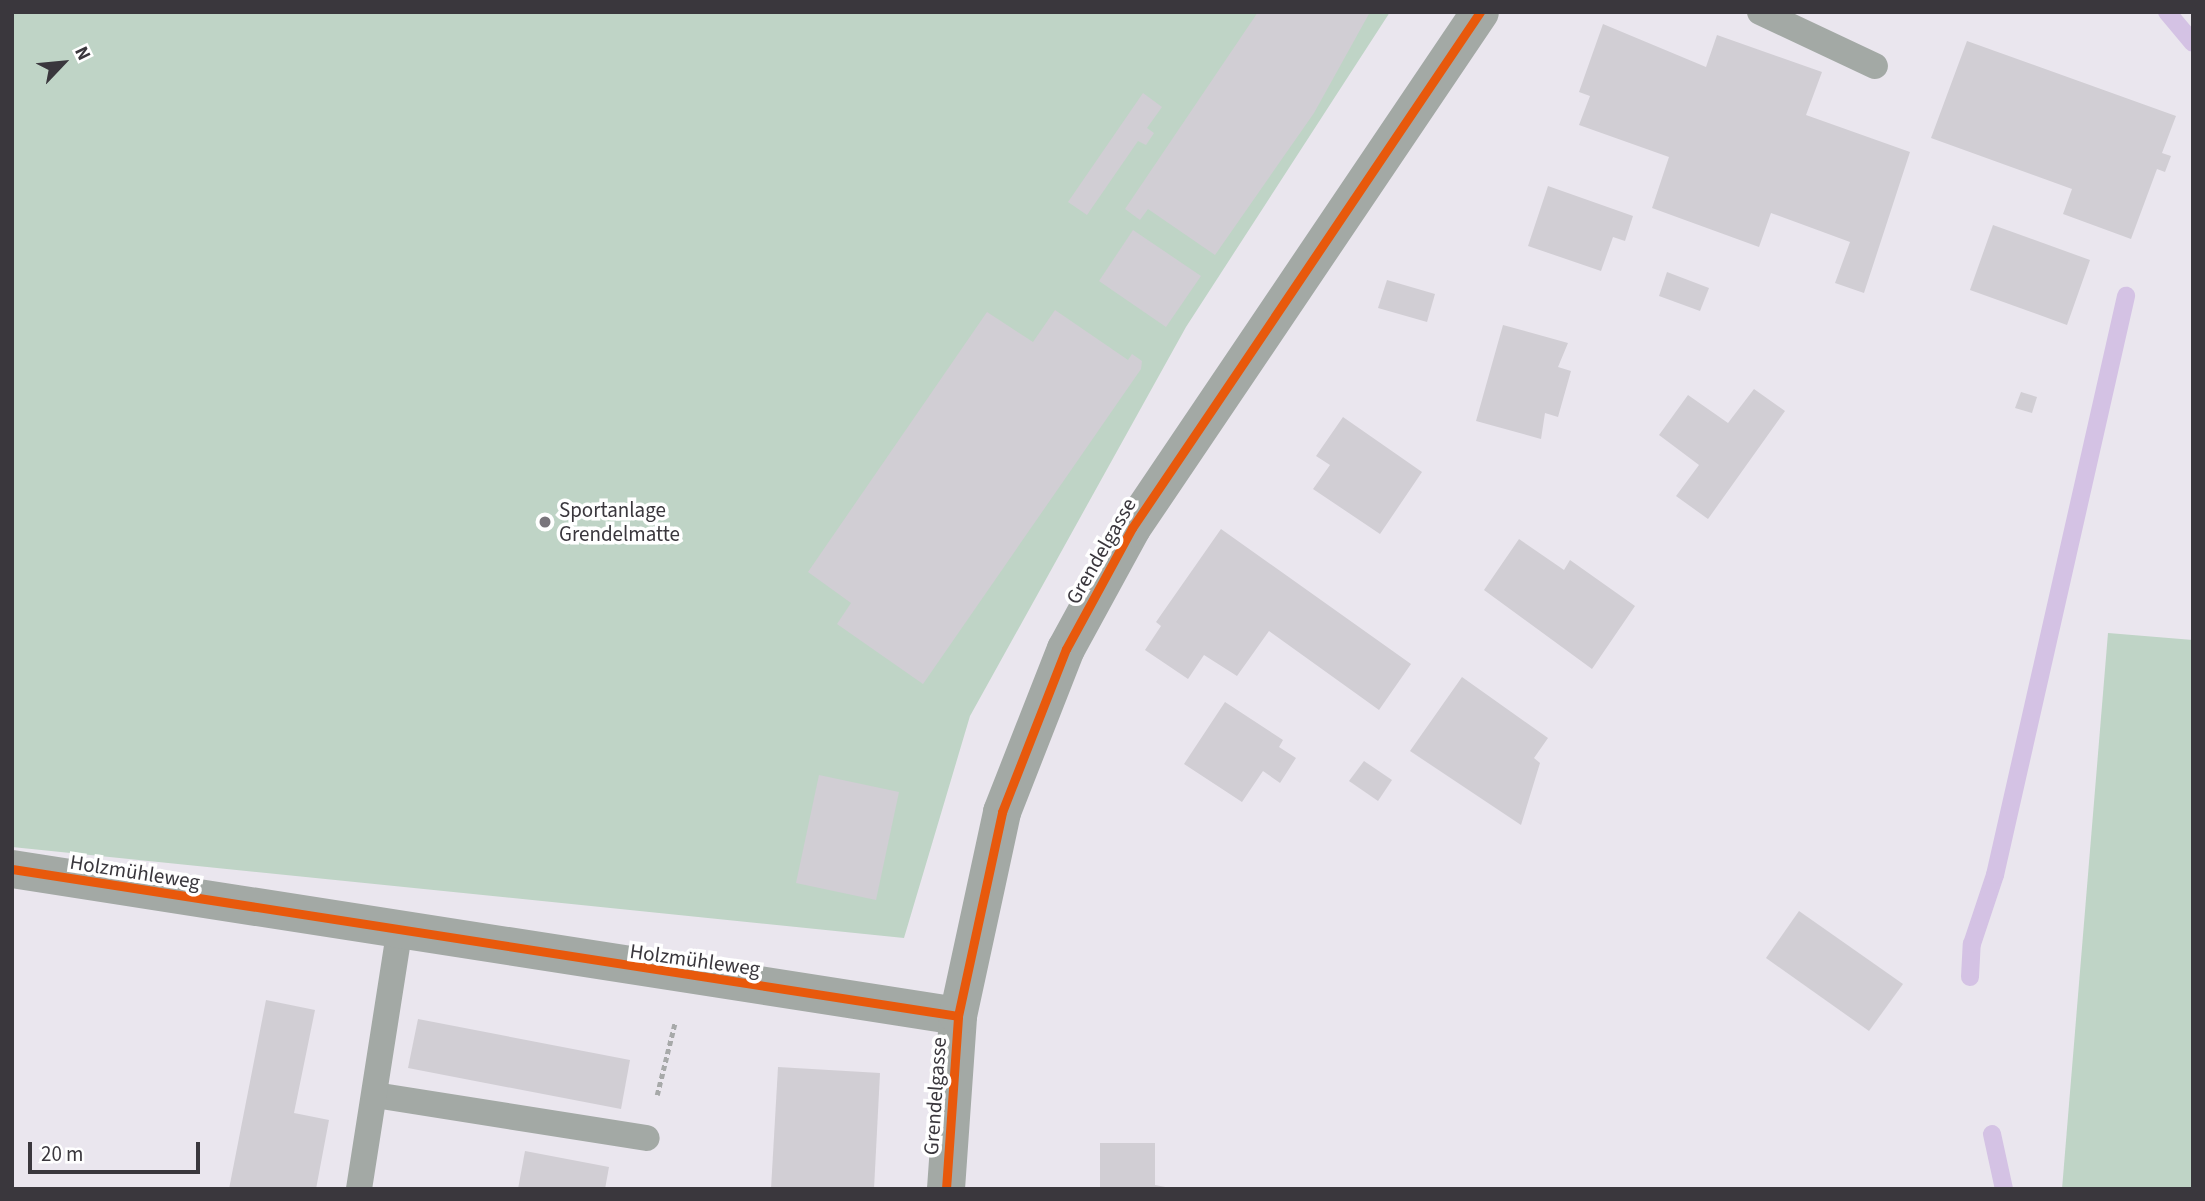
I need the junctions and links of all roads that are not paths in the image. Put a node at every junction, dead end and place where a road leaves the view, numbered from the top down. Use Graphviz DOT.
graph roads {
  1 [pos="1480,12"];
  2 [pos="1760,12"];
  3 [pos="1875,66"];
  4 [pos="12,869"];
  5 [pos="399,933"];
  6 [pos="958,1016"];
  7 [pos="375,1095"];
  8 [pos="646,1138"];
  9 [pos="359,1189"];
  10 [pos="946,1189"];
  1 -- 6 [label="street, Grendelgasse"];
  2 -- 3 [label="lane"];
  4 -- 5 [label="street, Holzmühleweg"];
  5 -- 6 [label="street, Holzmühleweg"];
  5 -- 7 [label="lane"];
  6 -- 10 [label="street, Grendelgasse"];
  7 -- 8 [label="lane"];
  7 -- 9 [label="lane"];
}
